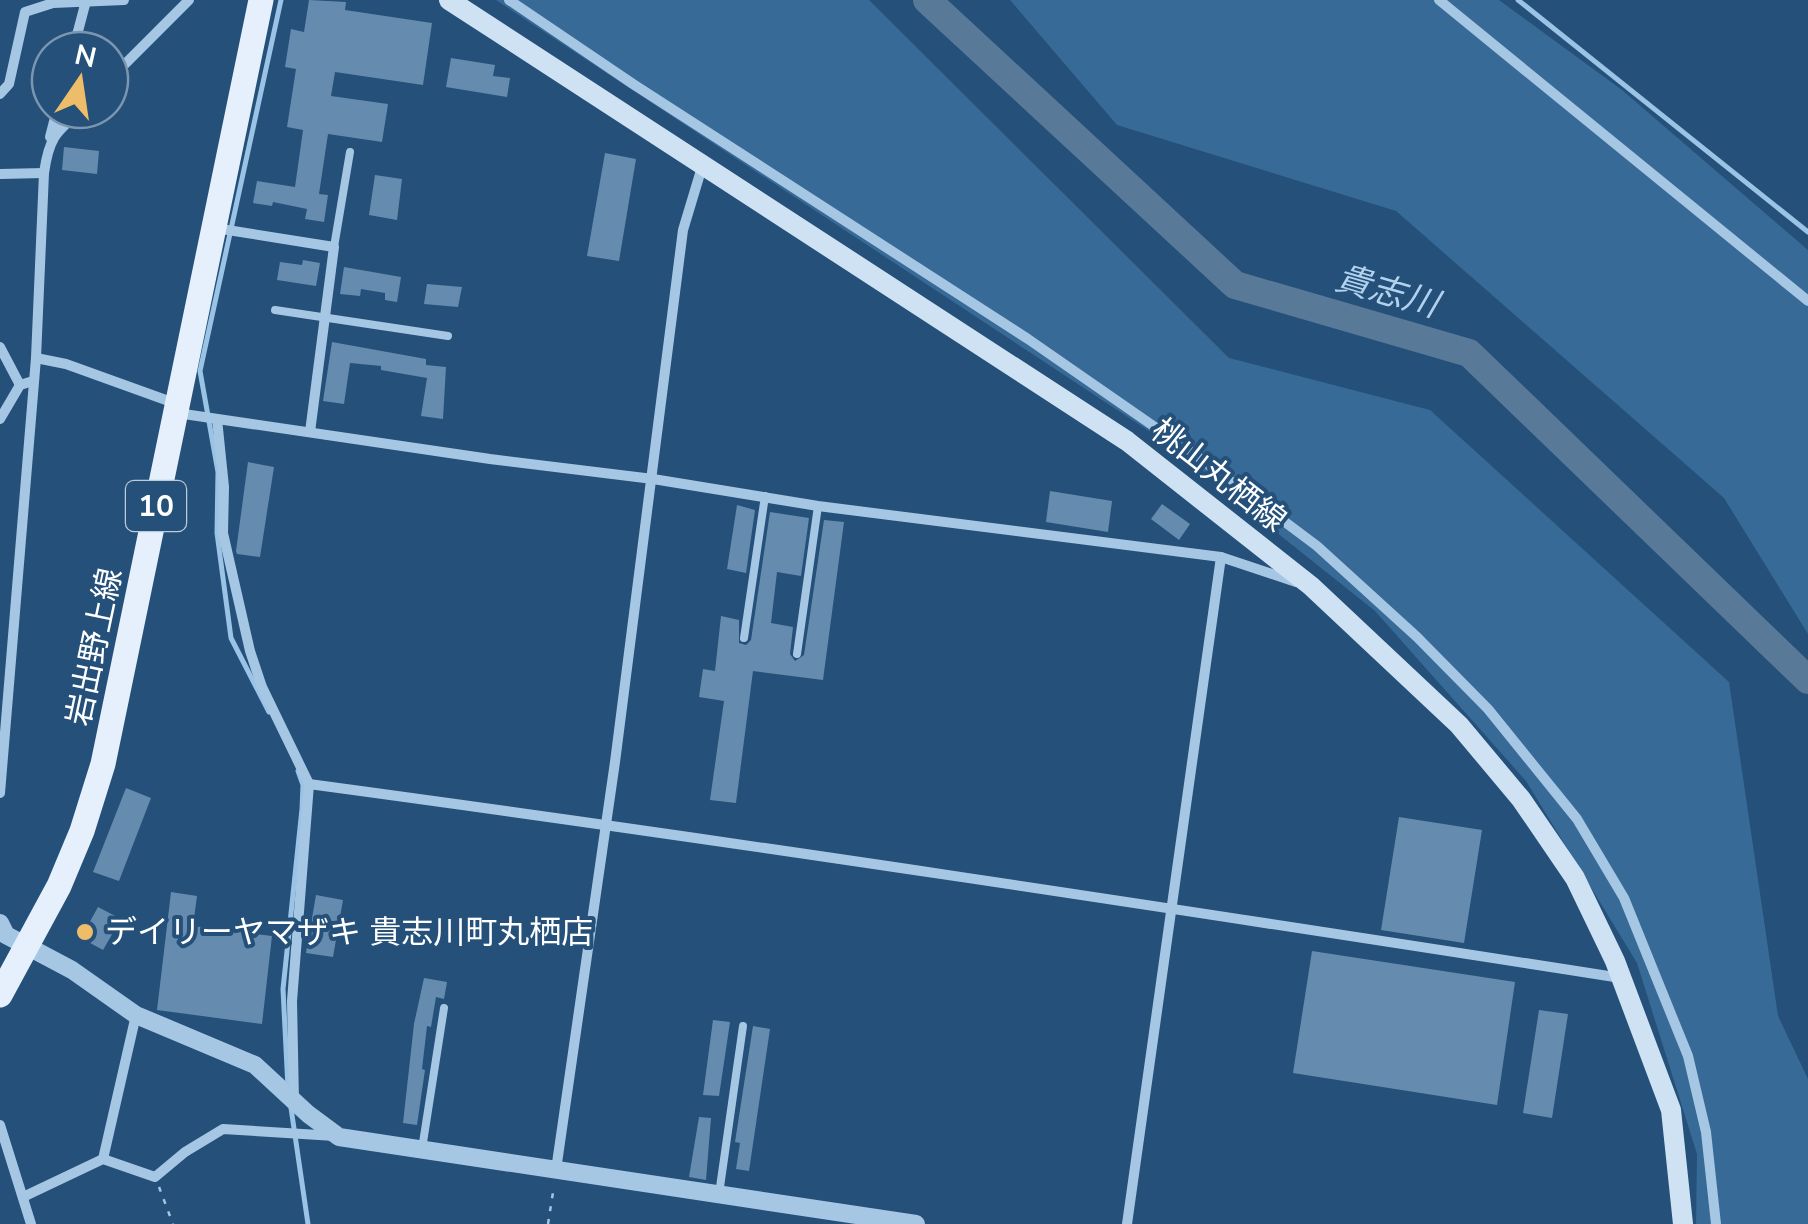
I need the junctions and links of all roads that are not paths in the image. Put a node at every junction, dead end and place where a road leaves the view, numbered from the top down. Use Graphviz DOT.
graph roads {
  1 [pos="124,0"];
  2 [pos="189,0"];
  3 [pos="261,0"];
  4 [pos="449,0"];
  5 [pos="510,0"];
  6 [pos="1439,0"];
  7 [pos="16,1"];
  8 [pos="86,1"];
  9 [pos="25,12"];
  10 [pos="78,30"];
  11 [pos="130,59"];
  12 [pos="0,94"];
  13 [pos="52,130"];
  14 [pos="58,130"];
  15 [pos="49,143"];
  16 [pos="350,152"];
  17 [pos="702,167"];
  18 [pos="0,174"];
  19 [pos="44,174"];
  20 [pos="214,228"];
  21 [pos="334,247"];
  22 [pos="1808,301"];
  23 [pos="274,310"];
  24 [pos="325,318"];
  25 [pos="448,336"];
  26 [pos="0,347"];
  27 [pos="36,358"];
  28 [pos="33,380"];
  29 [pos="20,385"];
  30 [pos="176,408"];
  31 [pos="0,419"];
  32 [pos="217,419"];
  33 [pos="310,432"];
  34 [pos="652,479"];
  35 [pos="765,496"];
  36 [pos="818,506"];
  37 [pos="1221,557"];
  38 [pos="1311,586"];
  39 [pos="744,638"];
  40 [pos="796,654"];
  41 [pos="309,784"];
  42 [pos="0,793"];
  43 [pos="606,824"];
  44 [pos="1172,908"];
  45 [pos="0,923"];
  46 [pos="27,945"];
  47 [pos="1622,978"];
  48 [pos="0,995"];
  49 [pos="444,1008"];
  50 [pos="136,1015"];
  51 [pos="743,1026"];
  52 [pos="294,1101"];
  53 [pos="0,1125"];
  54 [pos="339,1136"];
  55 [pos="422,1150"];
  56 [pos="103,1159"];
  57 [pos="556,1170"];
  58 [pos="718,1194"];
  59 [pos="23,1196"];
  60 [pos="30,1224"];
  61 [pos="916,1224"];
  62 [pos="1127,1224"];
  63 [pos="1683,1224"];
  64 [pos="1716,1224"];
  1 -- 8 [label="street"];
  2 -- 11 [label="street"];
  3 -- 20 [label="main road, 岩出野上線 / 10"];
  4 -- 17 [label="main road, 桃山丸栖線"];
  5 -- 64 [label="street"];
  6 -- 22 [label="street"];
  7 -- 9 [label="street"];
  8 -- 9 [label="street"];
  8 -- 10 [label="street"];
  9 -- 12 [label="street"];
  13 -- 15 [label="street"];
  14 -- 15 [label="street"];
  15 -- 19 [label="street"];
  16 -- 21 [label="lane"];
  17 -- 34 [label="street"];
  17 -- 38 [label="main road, 桃山丸栖線"];
  18 -- 19 [label="street"];
  19 -- 27 [label="street"];
  20 -- 21 [label="street"];
  20 -- 30 [label="main road, 岩出野上線 / 10"];
  21 -- 24 [label="street"];
  23 -- 24 [label="lane"];
  24 -- 25 [label="lane"];
  24 -- 33 [label="street"];
  26 -- 29 [label="street"];
  27 -- 28 [label="street"];
  27 -- 30 [label="street"];
  28 -- 29 [label="street"];
  28 -- 42 [label="street"];
  29 -- 31 [label="street"];
  30 -- 32 [label="street"];
  30 -- 46 [label="main road, 岩出野上線 / 10"];
  32 -- 33 [label="street"];
  32 -- 41 [label="street"];
  33 -- 34 [label="street"];
  34 -- 35 [label="street"];
  34 -- 43 [label="street"];
  35 -- 36 [label="street"];
  35 -- 39 [label="lane"];
  36 -- 37 [label="street"];
  36 -- 40 [label="lane"];
  37 -- 38 [label="street"];
  37 -- 44 [label="street"];
  38 -- 47 [label="main road, 桃山丸栖線"];
  41 -- 43 [label="street"];
  41 -- 52 [label="street"];
  43 -- 44 [label="street"];
  43 -- 57 [label="street"];
  44 -- 47 [label="street"];
  44 -- 62 [label="street"];
  45 -- 46 [label="street"];
  46 -- 48 [label="main road, 岩出野上線 / 10"];
  46 -- 50 [label="street"];
  47 -- 63 [label="main road, 桃山丸栖線"];
  49 -- 55 [label="lane"];
  50 -- 52 [label="street"];
  50 -- 56 [label="street"];
  51 -- 58 [label="lane"];
  52 -- 54 [label="street"];
  53 -- 59 [label="street"];
  54 -- 55 [label="street"];
  54 -- 56 [label="street"];
  55 -- 57 [label="street"];
  56 -- 59 [label="street"];
  57 -- 58 [label="street"];
  58 -- 61 [label="street"];
  59 -- 60 [label="street"];
}
